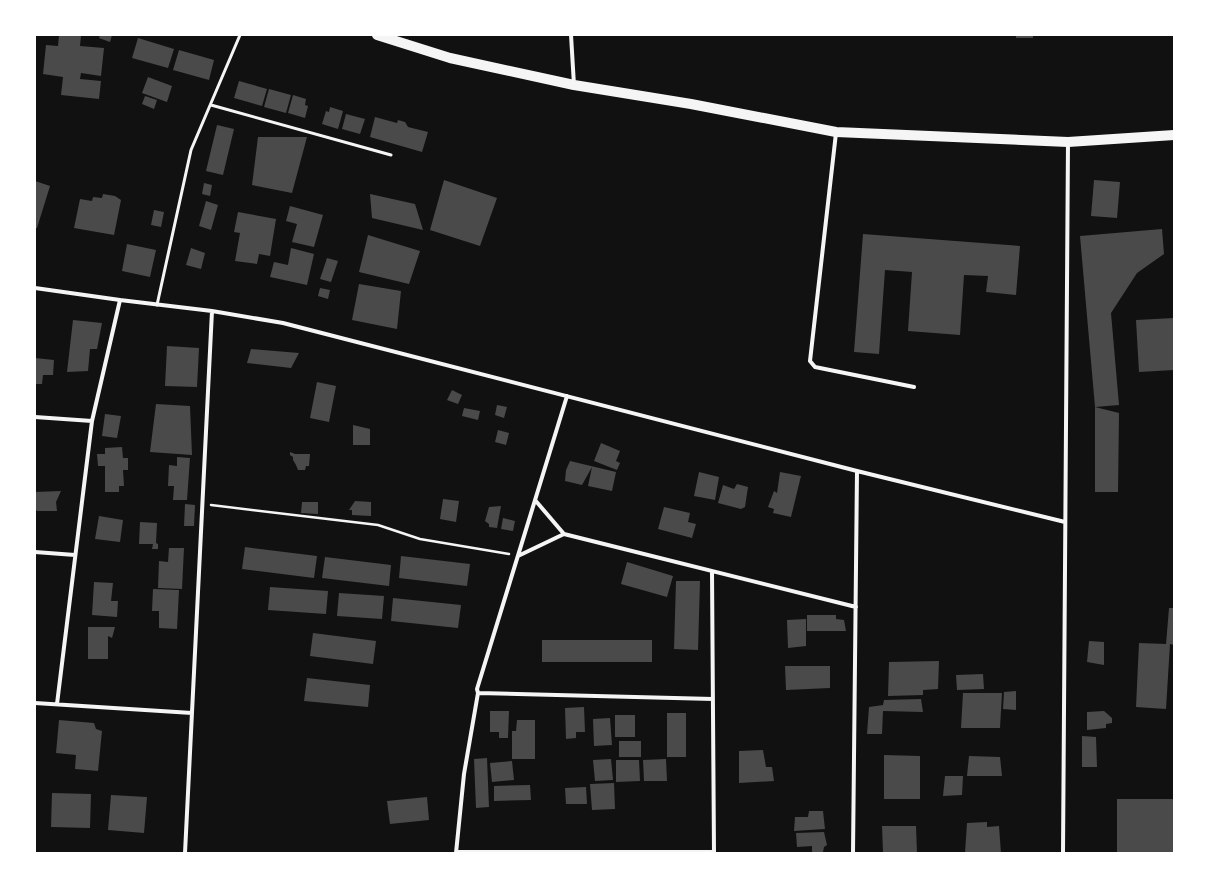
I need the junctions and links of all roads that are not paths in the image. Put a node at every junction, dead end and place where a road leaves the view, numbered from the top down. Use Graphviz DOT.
graph roads {
  1 [pos="240,35"];
  2 [pos="377,35"];
  3 [pos="571,35"];
  4 [pos="574,85"];
  5 [pos="211,105"];
  6 [pos="836,132"];
  7 [pos="1174,135"];
  8 [pos="1068,142"];
  9 [pos="391,155"];
  10 [pos="35,288"];
  11 [pos="120,300"];
  12 [pos="157,305"];
  13 [pos="212,311"];
  14 [pos="914,387"];
  15 [pos="567,396"];
  16 [pos="35,417"];
  17 [pos="92,421"];
  18 [pos="857,471"];
  19 [pos="535,500"];
  20 [pos="1065,522"];
  21 [pos="564,534"];
  22 [pos="35,552"];
  23 [pos="75,555"];
  24 [pos="518,556"];
  25 [pos="712,571"];
  26 [pos="856,607"];
  27 [pos="478,693"];
  28 [pos="713,699"];
  29 [pos="35,703"];
  30 [pos="57,704"];
  31 [pos="192,713"];
  32 [pos="714,852"];
  33 [pos="185,853"];
  34 [pos="456,853"];
  35 [pos="853,853"];
  36 [pos="1063,853"];
  1 -- 5 [label="lane"];
  2 -- 4 [label="main road"];
  3 -- 4 [label="street"];
  4 -- 6 [label="main road"];
  5 -- 9 [label="lane"];
  5 -- 12 [label="lane"];
  6 -- 8 [label="main road"];
  6 -- 14 [label="street"];
  7 -- 8 [label="main road"];
  8 -- 20 [label="street"];
  10 -- 11 [label="street"];
  11 -- 12 [label="street"];
  11 -- 17 [label="street"];
  12 -- 13 [label="street"];
  13 -- 15 [label="street"];
  13 -- 31 [label="street"];
  15 -- 18 [label="street"];
  15 -- 19 [label="street"];
  16 -- 17 [label="street"];
  17 -- 23 [label="street"];
  18 -- 20 [label="street"];
  18 -- 26 [label="street"];
  19 -- 21 [label="street"];
  19 -- 24 [label="street"];
  20 -- 36 [label="street"];
  21 -- 24 [label="street"];
  21 -- 25 [label="street"];
  22 -- 23 [label="street"];
  23 -- 30 [label="street"];
  24 -- 27 [label="street"];
  25 -- 26 [label="street"];
  25 -- 28 [label="street"];
  26 -- 35 [label="street"];
  27 -- 28 [label="street"];
  27 -- 34 [label="street"];
  28 -- 32 [label="street"];
  29 -- 30 [label="street"];
  30 -- 31 [label="street"];
  31 -- 33 [label="street"];
  32 -- 34 [label="street"];
}
